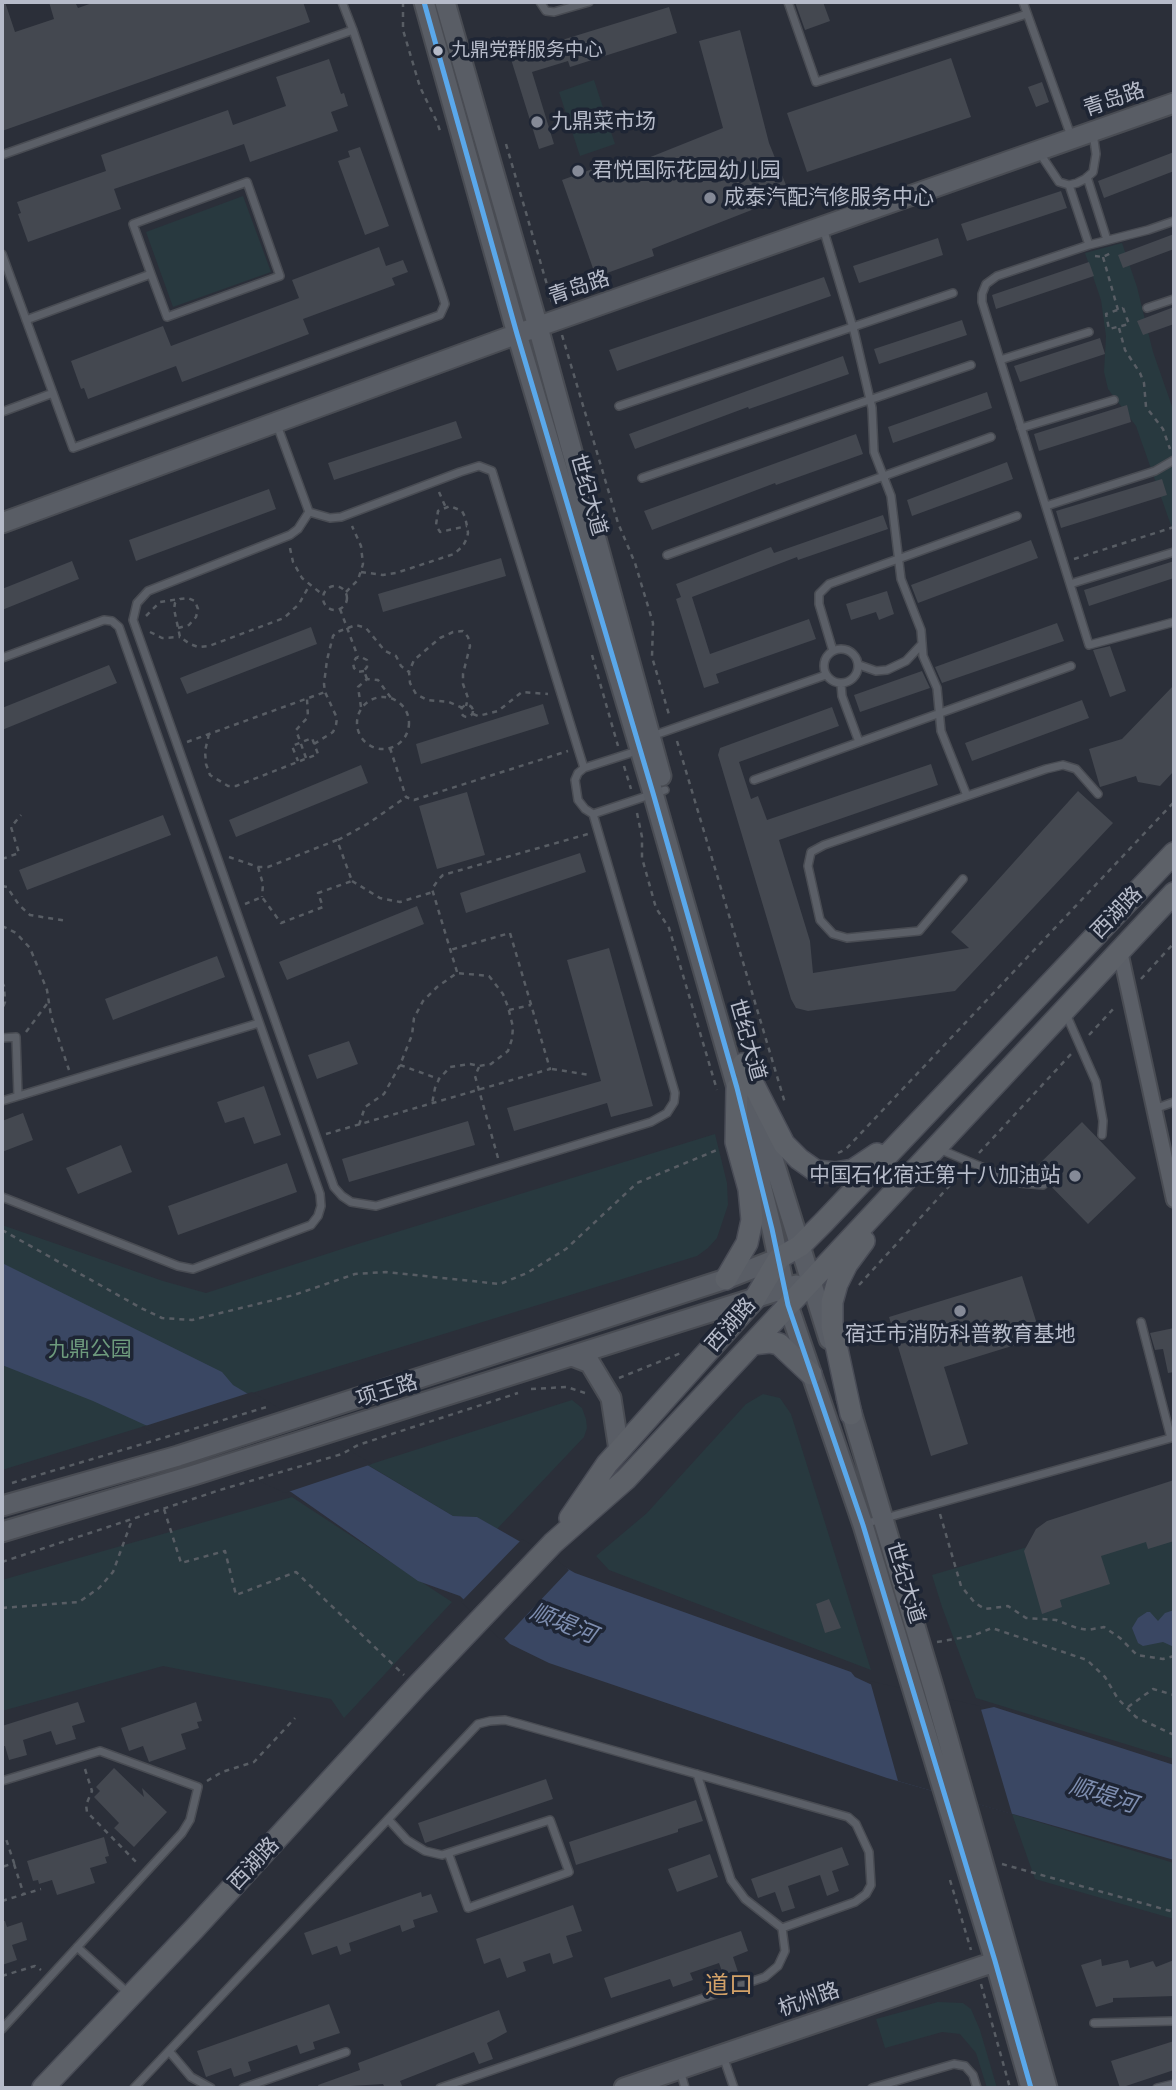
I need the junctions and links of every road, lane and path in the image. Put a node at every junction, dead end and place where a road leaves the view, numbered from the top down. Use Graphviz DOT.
graph roads {
  1 [pos="342,2"];
  2 [pos="403,2"];
  3 [pos="424,2"];
  4 [pos="444,2"];
  5 [pos="540,2"];
  6 [pos="589,2"];
  7 [pos="788,2"];
  8 [pos="1023,2"];
  9 [pos="1027,14"];
  10 [pos="353,30"];
  11 [pos="1174,103"];
  12 [pos="1093,132"];
  13 [pos="503,134"];
  14 [pos="441,135"];
  15 [pos="1073,139"];
  16 [pos="1039,151"];
  17 [pos="2,155"];
  18 [pos="1087,177"];
  19 [pos="1069,185"];
  20 [pos="1174,221"];
  21 [pos="823,227"];
  22 [pos="1107,240"];
  23 [pos="1089,245"];
  24 [pos="2,254"];
  25 [pos="1103,257"];
  26 [pos="151,274"];
  27 [pos="953,293"];
  28 [pos="1174,299"];
  29 [pos="1147,308"];
  30 [pos="1118,310"];
  31 [pos="26,320"];
  32 [pos="557,320"];
  33 [pos="853,326"];
  34 [pos="538,327"];
  35 [pos="1119,328"];
  36 [pos="1089,332"];
  37 [pos="517,334"];
  38 [pos="1000,360"];
  39 [pos="971,365"];
  40 [pos="53,393"];
  41 [pos="870,399"];
  42 [pos="1114,400"];
  43 [pos="619,406"];
  44 [pos="2,412"];
  45 [pos="276,421"];
  46 [pos="1021,428"];
  47 [pos="991,437"];
  48 [pos="1171,451"];
  49 [pos="1174,460"];
  50 [pos="883,476"];
  51 [pos="642,478"];
  52 [pos="435,481"];
  53 [pos="1046,506"];
  54 [pos="446,508"];
  55 [pos="309,512"];
  56 [pos="347,515"];
  57 [pos="1017,516"];
  58 [pos="2,523"];
  59 [pos="467,526"];
  60 [pos="1174,527"];
  61 [pos="288,536"];
  62 [pos="1174,552"];
  63 [pos="667,555"];
  64 [pos="898,559"];
  65 [pos="1063,563"];
  66 [pos="361,572"];
  67 [pos="1070,584"];
  68 [pos="309,586"];
  69 [pos="346,592"];
  70 [pos="323,596"];
  71 [pos="180,599"];
  72 [pos="340,609"];
  73 [pos="146,616"];
  74 [pos="1174,622"];
  75 [pos="347,627"];
  76 [pos="178,628"];
  77 [pos="148,629"];
  78 [pos="180,637"];
  79 [pos="922,644"];
  80 [pos="590,649"];
  81 [pos="833,651"];
  82 [pos="358,657"];
  83 [pos="2,658"];
  84 [pos="859,665"];
  85 [pos="1071,666"];
  86 [pos="364,671"];
  87 [pos="409,672"];
  88 [pos="826,675"];
  89 [pos="367,679"];
  90 [pos="841,684"];
  91 [pos="325,692"];
  92 [pos="562,696"];
  93 [pos="391,698"];
  94 [pos="307,699"];
  95 [pos="465,707"];
  96 [pos="361,709"];
  97 [pos="940,713"];
  98 [pos="473,714"];
  99 [pos="674,729"];
  100 [pos="209,734"];
  101 [pos="859,742"];
  102 [pos="301,743"];
  103 [pos="314,744"];
  104 [pos="178,746"];
  105 [pos="641,747"];
  106 [pos="390,748"];
  107 [pos="578,748"];
  108 [pos="306,758"];
  109 [pos="298,761"];
  110 [pos="584,768"];
  111 [pos="754,780"];
  112 [pos="659,792"];
  113 [pos="1098,794"];
  114 [pos="967,796"];
  115 [pos="406,797"];
  116 [pos="634,800"];
  117 [pos="1174,802"];
  118 [pos="593,814"];
  119 [pos="21,816"];
  120 [pos="598,832"];
  121 [pos="337,841"];
  122 [pos="214,850"];
  123 [pos="1174,853"];
  124 [pos="2,859"];
  125 [pos="258,867"];
  126 [pos="963,879"];
  127 [pos="352,881"];
  128 [pos="2,886"];
  129 [pos="433,892"];
  130 [pos="1174,893"];
  131 [pos="262,897"];
  132 [pos="235,908"];
  133 [pos="67,921"];
  134 [pos="2,926"];
  135 [pos="1174,943"];
  136 [pos="450,950"];
  137 [pos="1120,951"];
  138 [pos="457,972"];
  139 [pos="2,982"];
  140 [pos="1129,992"];
  141 [pos="49,1002"];
  142 [pos="531,1004"];
  143 [pos="2,1010"];
  144 [pos="509,1010"];
  145 [pos="1064,1011"];
  146 [pos="259,1023"];
  147 [pos="16,1037"];
  148 [pos="2,1038"];
  149 [pos="1081,1044"];
  150 [pos="743,1064"];
  151 [pos="400,1065"];
  152 [pos="479,1066"];
  153 [pos="550,1069"];
  154 [pos="590,1075"];
  155 [pos="439,1079"];
  156 [pos="72,1080"];
  157 [pos="479,1090"];
  158 [pos="727,1090"];
  159 [pos="949,1090"];
  160 [pos="18,1096"];
  161 [pos="2,1101"];
  162 [pos="1174,1102"];
  163 [pos="432,1104"];
  164 [pos="787,1108"];
  165 [pos="1154,1109"];
  166 [pos="963,1119"];
  167 [pos="359,1125"];
  168 [pos="1102,1135"];
  169 [pos="316,1137"];
  170 [pos="736,1142"];
  171 [pos="938,1149"];
  172 [pos="834,1155"];
  173 [pos="971,1163"];
  174 [pos="501,1167"];
  175 [pos="1043,1185"];
  176 [pos="2,1197"];
  177 [pos="1174,1200"];
  178 [pos="2,1230"];
  179 [pos="800,1246"];
  180 [pos="779,1258"];
  181 [pos="726,1279"];
  182 [pos="811,1280"];
  183 [pos="854,1290"];
  184 [pos="786,1297"];
  185 [pos="754,1300"];
  186 [pos="1141,1322"];
  187 [pos="752,1344"];
  188 [pos="572,1356"];
  189 [pos="811,1374"];
  190 [pos="277,1404"];
  191 [pos="851,1414"];
  192 [pos="1170,1417"];
  193 [pos="620,1450"];
  194 [pos="342,1454"];
  195 [pos="2,1486"];
  196 [pos="937,1504"];
  197 [pos="2,1506"];
  198 [pos="164,1509"];
  199 [pos="132,1520"];
  200 [pos="883,1520"];
  201 [pos="863,1525"];
  202 [pos="2,1532"];
  203 [pos="553,1543"];
  204 [pos="2,1562"];
  205 [pos="2,1608"];
  206 [pos="1173,1637"];
  207 [pos="1174,1642"];
  208 [pos="920,1645"];
  209 [pos="1174,1656"];
  210 [pos="416,1687"];
  211 [pos="1174,1695"];
  212 [pos="1127,1707"];
  213 [pos="295,1718"];
  214 [pos="1174,1735"];
  215 [pos="81,1757"];
  216 [pos="697,1774"];
  217 [pos="2,1781"];
  218 [pos="198,1787"];
  219 [pos="957,1804"];
  220 [pos="388,1819"];
  221 [pos="2,1836"];
  222 [pos="449,1855"];
  223 [pos="14,1863"];
  224 [pos="1002,1864"];
  225 [pos="2,1867"];
  226 [pos="146,1872"];
  227 [pos="949,1875"];
  228 [pos="41,1889"];
  229 [pos="24,1895"];
  230 [pos="2,1902"];
  231 [pos="1174,1912"];
  232 [pos="782,1928"];
  233 [pos="77,1947"];
  234 [pos="994,1961"];
  235 [pos="51,1975"];
  236 [pos="2,1976"];
  237 [pos="131,1996"];
  238 [pos="1174,2021"];
  239 [pos="1094,2023"];
  240 [pos="2,2029"];
  241 [pos="169,2051"];
  242 [pos="346,2052"];
  243 [pos="723,2054"];
  244 [pos="679,2069"];
  245 [pos="1174,2084"];
  246 [pos="43,2088"];
  247 [pos="134,2088"];
  248 [pos="211,2088"];
  249 [pos="243,2088"];
  250 [pos="440,2088"];
  251 [pos="624,2088"];
  252 [pos="685,2088"];
  253 [pos="734,2088"];
  254 [pos="872,2088"];
  255 [pos="977,2088"];
  256 [pos="1010,2088"];
  257 [pos="1031,2088"];
  258 [pos="1047,2088"];
  259 [pos="1157,2088"];
  1 -- 10 [label="lane"];
  2 -- 14 [label="path"];
  3 -- 37 [label="street, 世纪大道"];
  4 -- 34 [label="street, 世纪大道"];
  5 -- 6 [label="lane"];
  7 -- 9 [label="lane"];
  8 -- 9 [label="lane"];
  9 -- 15 [label="lane"];
  10 -- 17 [label="lane"];
  10 -- 40 [label="lane"];
  11 -- 12 [label="street, 青岛路"];
  12 -- 15 [label="street, 青岛路"];
  12 -- 18 [label="lane"];
  13 -- 32 [label="path"];
  15 -- 16 [label="street, 青岛路"];
  16 -- 19 [label="lane"];
  16 -- 21 [label="street, 青岛路"];
  18 -- 19 [label="lane"];
  18 -- 22 [label="lane"];
  19 -- 23 [label="lane"];
  20 -- 22 [label="lane"];
  21 -- 32 [label="street, 青岛路"];
  21 -- 33 [label="lane"];
  22 -- 23 [label="lane"];
  23 -- 38 [label="lane"];
  24 -- 31 [label="lane"];
  25 -- 30 [label="path"];
  26 -- 26 [label="lane"];
  26 -- 31 [label="lane"];
  27 -- 33 [label="lane"];
  28 -- 29 [label="lane"];
  30 -- 35 [label="path"];
  30 -- 35 [label="path"];
  31 -- 40 [label="lane"];
  32 -- 34 [label="street, 青岛路"];
  32 -- 99 [label="path"];
  33 -- 41 [label="lane"];
  33 -- 43 [label="lane"];
  34 -- 37 [label="street, 青岛路"];
  34 -- 105 [label="street, 世纪大道"];
  35 -- 48 [label="path"];
  36 -- 38 [label="lane"];
  37 -- 45 [label="street, 青岛路"];
  37 -- 105 [label="street, 世纪大道"];
  38 -- 46 [label="lane"];
  39 -- 41 [label="lane"];
  40 -- 44 [label="lane"];
  41 -- 50 [label="lane"];
  41 -- 51 [label="lane"];
  42 -- 46 [label="lane"];
  45 -- 55 [label="lane"];
  45 -- 58 [label="street, 青岛路"];
  46 -- 53 [label="lane"];
  47 -- 50 [label="lane"];
  49 -- 53 [label="lane"];
  50 -- 63 [label="lane"];
  50 -- 64 [label="lane"];
  52 -- 54 [label="path"];
  52 -- 56 [label="lane"];
  52 -- 92 [label="lane"];
  53 -- 65 [label="lane"];
  54 -- 59 [label="path"];
  54 -- 59 [label="path"];
  55 -- 56 [label="lane"];
  55 -- 61 [label="lane"];
  56 -- 66 [label="path"];
  57 -- 64 [label="lane"];
  59 -- 66 [label="path"];
  60 -- 65 [label="path"];
  61 -- 68 [label="path"];
  61 -- 104 [label="lane"];
  62 -- 67 [label="lane"];
  64 -- 79 [label="lane"];
  64 -- 81 [label="lane"];
  65 -- 67 [label="lane"];
  66 -- 69 [label="path"];
  67 -- 74 [label="lane"];
  68 -- 70 [label="path"];
  68 -- 78 [label="path"];
  69 -- 70 [label="path"];
  69 -- 72 [label="path"];
  70 -- 72 [label="path"];
  71 -- 73 [label="path"];
  71 -- 76 [label="path"];
  71 -- 76 [label="path"];
  72 -- 75 [label="path"];
  75 -- 82 [label="path"];
  75 -- 87 [label="path"];
  75 -- 91 [label="path"];
  76 -- 78 [label="path"];
  77 -- 78 [label="path"];
  79 -- 84 [label="lane"];
  79 -- 97 [label="lane"];
  80 -- 105 [label="path"];
  81 -- 84 [label="lane"];
  81 -- 88 [label="lane"];
  82 -- 86 [label="path"];
  82 -- 86 [label="path"];
  83 -- 146 [label="lane"];
  84 -- 90 [label="lane"];
  85 -- 97 [label="lane"];
  86 -- 89 [label="path"];
  87 -- 95 [label="path"];
  87 -- 95 [label="path"];
  88 -- 90 [label="lane"];
  88 -- 99 [label="lane"];
  89 -- 93 [label="path"];
  89 -- 96 [label="path"];
  90 -- 101 [label="lane"];
  91 -- 94 [label="path"];
  91 -- 103 [label="path"];
  92 -- 98 [label="path"];
  92 -- 107 [label="lane"];
  93 -- 96 [label="path"];
  93 -- 106 [label="path"];
  94 -- 100 [label="path"];
  94 -- 102 [label="path"];
  95 -- 98 [label="path"];
  95 -- 98 [label="path"];
  96 -- 106 [label="path"];
  97 -- 101 [label="lane"];
  97 -- 114 [label="lane"];
  99 -- 105 [label="lane"];
  99 -- 164 [label="path"];
  100 -- 104 [label="path"];
  100 -- 109 [label="path"];
  101 -- 111 [label="lane"];
  102 -- 103 [label="path"];
  102 -- 108 [label="path"];
  102 -- 109 [label="path"];
  103 -- 108 [label="path"];
  104 -- 122 [label="lane"];
  105 -- 110 [label="lane"];
  105 -- 112 [label="street, 世纪大道"];
  105 -- 116 [label="path"];
  106 -- 115 [label="path"];
  107 -- 110 [label="lane"];
  107 -- 115 [label="path"];
  108 -- 109 [label="path"];
  110 -- 118 [label="lane"];
  112 -- 116 [label="lane"];
  112 -- 150 [label="street, 世纪大道"];
  112 -- 158 [label="street, 世纪大道"];
  113 -- 114 [label="lane"];
  114 -- 126 [label="lane"];
  115 -- 121 [label="path"];
  116 -- 118 [label="lane"];
  116 -- 158 [label="path"];
  117 -- 172 [label="path"];
  118 -- 120 [label="lane"];
  119 -- 124 [label="path"];
  120 -- 129 [label="path"];
  120 -- 174 [label="lane"];
  121 -- 125 [label="path"];
  121 -- 127 [label="path"];
  122 -- 125 [label="path"];
  122 -- 132 [label="lane"];
  123 -- 159 [label="main road, 西湖路"];
  125 -- 131 [label="path"];
  127 -- 129 [label="path"];
  127 -- 131 [label="path"];
  128 -- 133 [label="path"];
  129 -- 136 [label="path"];
  130 -- 137 [label="main road, 西湖路"];
  131 -- 132 [label="path"];
  132 -- 169 [label="lane"];
  134 -- 141 [label="path"];
  135 -- 140 [label="path"];
  136 -- 138 [label="path"];
  136 -- 142 [label="path"];
  137 -- 140 [label="street"];
  137 -- 145 [label="main road, 西湖路"];
  138 -- 144 [label="path"];
  138 -- 151 [label="path"];
  139 -- 143 [label="path"];
  140 -- 149 [label="path"];
  140 -- 165 [label="street"];
  141 -- 147 [label="path"];
  141 -- 156 [label="path"];
  142 -- 144 [label="path"];
  142 -- 153 [label="path"];
  144 -- 152 [label="path"];
  145 -- 149 [label="lane"];
  145 -- 166 [label="main road, 西湖路"];
  146 -- 156 [label="lane"];
  146 -- 176 [label="lane"];
  147 -- 148 [label="lane"];
  147 -- 160 [label="lane"];
  149 -- 168 [label="lane"];
  149 -- 173 [label="path"];
  150 -- 159 [label="main road"];
  150 -- 179 [label="street, 世纪大道"];
  151 -- 155 [label="path"];
  151 -- 167 [label="path"];
  152 -- 155 [label="path"];
  152 -- 157 [label="path"];
  153 -- 154 [label="path"];
  153 -- 157 [label="path"];
  155 -- 163 [label="path"];
  156 -- 160 [label="lane"];
  157 -- 163 [label="path"];
  157 -- 174 [label="path"];
  158 -- 170 [label="main road"];
  158 -- 180 [label="street, 世纪大道"];
  159 -- 179 [label="main road, 西湖路"];
  160 -- 161 [label="lane"];
  162 -- 165 [label="lane"];
  163 -- 167 [label="path"];
  165 -- 177 [label="street"];
  166 -- 171 [label="main road"];
  166 -- 182 [label="main road, 西湖路"];
  167 -- 169 [label="path"];
  169 -- 174 [label="lane"];
  170 -- 178 [label="path"];
  170 -- 181 [label="main road"];
  171 -- 173 [label="lane"];
  171 -- 191 [label="main road"];
  173 -- 175 [label="lane"];
  173 -- 183 [label="path"];
  179 -- 180 [label="main road, 西湖路"];
  179 -- 182 [label="street, 世纪大道"];
  180 -- 181 [label="street, 项王路"];
  180 -- 184 [label="street, 世纪大道"];
  180 -- 185 [label="main road, 西湖路"];
  181 -- 197 [label="street, 项王路"];
  182 -- 184 [label="main road, 西湖路"];
  182 -- 191 [label="street, 世纪大道"];
  184 -- 185 [label="street, 项王路"];
  184 -- 187 [label="main road, 西湖路"];
  184 -- 189 [label="street, 世纪大道"];
  185 -- 188 [label="street, 项王路"];
  185 -- 193 [label="main road, 西湖路"];
  186 -- 192 [label="lane"];
  187 -- 189 [label="main road"];
  187 -- 203 [label="main road, 西湖路"];
  188 -- 193 [label="street"];
  188 -- 202 [label="street, 项王路"];
  189 -- 201 [label="street, 世纪大道"];
  190 -- 195 [label="path"];
  191 -- 200 [label="street, 世纪大道"];
  192 -- 196 [label="lane"];
  193 -- 203 [label="main road, 西湖路"];
  194 -- 198 [label="path"];
  196 -- 200 [label="lane"];
  196 -- 209 [label="path"];
  198 -- 199 [label="path"];
  198 -- 210 [label="path"];
  199 -- 204 [label="path"];
  199 -- 205 [label="path"];
  200 -- 201 [label="lane"];
  200 -- 208 [label="street, 世纪大道"];
  201 -- 219 [label="street, 世纪大道"];
  203 -- 210 [label="main road, 西湖路"];
  206 -- 207 [label="path"];
  208 -- 212 [label="path"];
  208 -- 219 [label="street, 世纪大道"];
  210 -- 237 [label="main road, 西湖路"];
  211 -- 212 [label="path"];
  212 -- 214 [label="path"];
  213 -- 218 [label="path"];
  215 -- 217 [label="lane"];
  215 -- 218 [label="lane"];
  215 -- 226 [label="path"];
  216 -- 220 [label="lane"];
  216 -- 232 [label="lane"];
  216 -- 232 [label="lane"];
  218 -- 226 [label="lane"];
  219 -- 234 [label="street, 世纪大道"];
  220 -- 222 [label="lane"];
  220 -- 241 [label="lane"];
  221 -- 223 [label="path"];
  223 -- 225 [label="path"];
  223 -- 229 [label="path"];
  224 -- 231 [label="path"];
  226 -- 233 [label="lane"];
  227 -- 234 [label="path"];
  228 -- 229 [label="path"];
  229 -- 230 [label="path"];
  232 -- 250 [label="lane"];
  233 -- 235 [label="lane"];
  233 -- 237 [label="lane"];
  234 -- 243 [label="street, 杭州路"];
  234 -- 256 [label="path"];
  234 -- 257 [label="street, 世纪大道"];
  234 -- 258 [label="street, 世纪大道"];
  235 -- 236 [label="path"];
  235 -- 240 [label="lane"];
  237 -- 246 [label="main road, 西湖路"];
  238 -- 239 [label="lane"];
  241 -- 247 [label="lane"];
  241 -- 248 [label="lane"];
  242 -- 249 [label="lane"];
  243 -- 244 [label="street, 杭州路"];
  243 -- 253 [label="lane"];
  244 -- 251 [label="street, 杭州路"];
  244 -- 252 [label="lane"];
  245 -- 259 [label="lane"];
  254 -- 255 [label="lane"];
}
